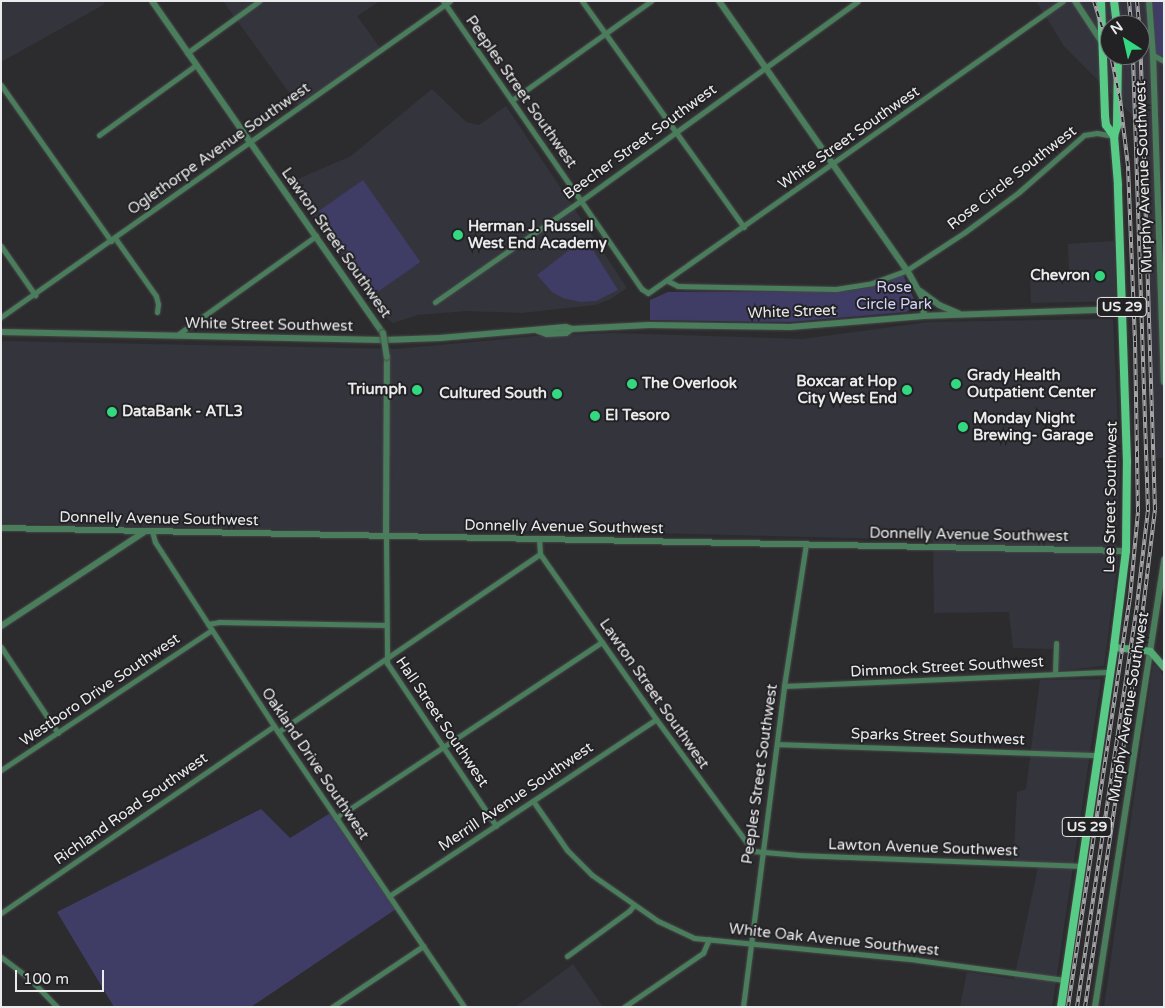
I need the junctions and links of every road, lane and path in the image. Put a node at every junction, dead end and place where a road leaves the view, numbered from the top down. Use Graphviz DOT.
graph roads {
  1 [pos="152,1"];
  2 [pos="259,1"];
  3 [pos="582,1"];
  4 [pos="651,1"];
  5 [pos="719,1"];
  6 [pos="858,1"];
  7 [pos="1063,1"];
  8 [pos="1075,1"];
  9 [pos="1102,1"];
  10 [pos="1114,1"];
  11 [pos="1149,1"];
  12 [pos="446,2"];
  13 [pos="1102,15"];
  14 [pos="1116,15"];
  15 [pos="605,34"];
  16 [pos="1100,39"];
  17 [pos="187,52"];
  18 [pos="1153,55"];
  19 [pos="1163,58"];
  20 [pos="196,65"];
  21 [pos="1104,65"];
  22 [pos="1119,65"];
  23 [pos="765,67"];
  24 [pos="1,85"];
  25 [pos="512,100"];
  26 [pos="676,132"];
  27 [pos="99,135"];
  28 [pos="1114,136"];
  29 [pos="250,142"];
  30 [pos="834,164"];
  31 [pos="582,200"];
  32 [pos="744,227"];
  33 [pos="316,236"];
  34 [pos="113,240"];
  35 [pos="1,246"];
  36 [pos="907,270"];
  37 [pos="668,281"];
  38 [pos="918,289"];
  39 [pos="648,294"];
  40 [pos="35,295"];
  41 [pos="435,302"];
  42 [pos="1122,309"];
  43 [pos="157,312"];
  44 [pos="962,314"];
  45 [pos="924,316"];
  46 [pos="2,317"];
  47 [pos="613,326"];
  48 [pos="1,332"];
  49 [pos="177,335"];
  50 [pos="1164,382"];
  51 [pos="1,528"];
  52 [pos="149,531"];
  53 [pos="386,536"];
  54 [pos="539,539"];
  55 [pos="806,544"];
  56 [pos="1126,551"];
  57 [pos="540,554"];
  58 [pos="1164,559"];
  59 [pos="208,624"];
  60 [pos="386,625"];
  61 [pos="1,626"];
  62 [pos="212,630"];
  63 [pos="602,642"];
  64 [pos="1056,643"];
  65 [pos="1,647"];
  66 [pos="1114,647"];
  67 [pos="1150,651"];
  68 [pos="385,658"];
  69 [pos="1164,667"];
  70 [pos="1111,672"];
  71 [pos="1055,674"];
  72 [pos="784,686"];
  73 [pos="656,719"];
  74 [pos="274,726"];
  75 [pos="278,732"];
  76 [pos="58,733"];
  77 [pos="777,744"];
  78 [pos="443,747"];
  79 [pos="1098,755"];
  80 [pos="1,770"];
  81 [pos="533,801"];
  82 [pos="336,818"];
  83 [pos="496,826"];
  84 [pos="763,852"];
  85 [pos="1082,866"];
  86 [pos="390,896"];
  87 [pos="634,905"];
  88 [pos="1,913"];
  89 [pos="709,939"];
  90 [pos="751,942"];
  91 [pos="423,946"];
  92 [pos="567,956"];
  93 [pos="1,957"];
  94 [pos="1065,980"];
  95 [pos="57,1007"];
  96 [pos="332,1007"];
  97 [pos="464,1007"];
  98 [pos="624,1007"];
  99 [pos="742,1007"];
  100 [pos="1061,1007"];
  101 [pos="1095,1007"];
  1 -- 17 [label="street, Lawton Street Southwest"];
  2 -- 17 [label="street"];
  3 -- 15 [label="street"];
  4 -- 15 [label="street"];
  5 -- 23 [label="street"];
  6 -- 23 [label="street, Beecher Street Southwest"];
  7 -- 30 [label="street, White Street Southwest"];
  8 -- 16 [label="street"];
  9 -- 13 [label="main road, US 29"];
  10 -- 14 [label="main road"];
  11 -- 18 [label="street, Murphy Avenue Southwest"];
  12 -- 25 [label="street, Peeples Street Southwest"];
  12 -- 29 [label="street, Oglethorpe Avenue Southwest"];
  15 -- 25 [label="street"];
  15 -- 26 [label="street"];
  17 -- 20 [label="street, Lawton Street Southwest"];
  18 -- 19 [label="street"];
  18 -- 50 [label="street, Murphy Avenue Southwest"];
  20 -- 27 [label="street"];
  20 -- 29 [label="street, Lawton Street Southwest"];
  21 -- 28 [label="main road, US 29"];
  22 -- 28 [label="main road, Lee Street Southwest / US 29"];
  23 -- 26 [label="street, Beecher Street Southwest"];
  23 -- 30 [label="street"];
  24 -- 34 [label="street"];
  25 -- 31 [label="street, Peeples Street Southwest"];
  26 -- 31 [label="street, Beecher Street Southwest"];
  26 -- 32 [label="street"];
  28 -- 36 [label="street, Rose Circle Southwest"];
  28 -- 42 [label="main road, Lee Street Southwest / US 29"];
  29 -- 33 [label="street, Lawton Street Southwest"];
  29 -- 34 [label="street, Oglethorpe Avenue Southwest"];
  30 -- 32 [label="street, White Street Southwest"];
  30 -- 36 [label="street"];
  31 -- 39 [label="street, Peeples Street Southwest"];
  31 -- 41 [label="street, Beecher Street Southwest"];
  32 -- 37 [label="street, White Street Southwest"];
  33 -- 49 [label="street"];
  33 -- 53 [label="street, Lawton Street Southwest, bridge"];
  34 -- 40 [label="street, Oglethorpe Avenue Southwest"];
  34 -- 43 [label="street"];
  35 -- 40 [label="street"];
  36 -- 37 [label="street, Rose Circle Southwest"];
  36 -- 38 [label="street"];
  37 -- 39 [label="street, White Street Southwest"];
  38 -- 44 [label="street"];
  38 -- 45 [label="street"];
  40 -- 46 [label="street, Oglethorpe Avenue Southwest"];
  42 -- 44 [label="street, White Street"];
  42 -- 56 [label="main road, Lee Street Southwest / US 29"];
  44 -- 45 [label="street, White Street"];
  45 -- 47 [label="street, White Street"];
  47 -- 49 [label="street, White Street Southwest"];
  48 -- 49 [label="street, White Street Southwest"];
  51 -- 52 [label="street, Donnelly Avenue Southwest"];
  52 -- 53 [label="street, Donnelly Avenue Southwest"];
  52 -- 59 [label="street, Oakland Drive Southwest"];
  52 -- 61 [label="street"];
  53 -- 54 [label="street, Donnelly Avenue Southwest"];
  53 -- 60 [label="street, Hall Street Southwest"];
  54 -- 55 [label="street, Donnelly Avenue Southwest"];
  54 -- 57 [label="street"];
  55 -- 56 [label="street, Donnelly Avenue Southwest"];
  55 -- 72 [label="street, Peeples Street Southwest"];
  56 -- 66 [label="main road, Lee Street Southwest / US 29"];
  57 -- 63 [label="street, Lawton Street Southwest"];
  57 -- 68 [label="street"];
  58 -- 67 [label="street, Murphy Avenue Southwest"];
  59 -- 60 [label="street"];
  59 -- 62 [label="street, Oakland Drive Southwest"];
  60 -- 68 [label="street, Hall Street Southwest"];
  62 -- 74 [label="street, Oakland Drive Southwest"];
  62 -- 76 [label="street, Westboro Drive Southwest"];
  63 -- 73 [label="street, Lawton Street Southwest"];
  63 -- 78 [label="street"];
  64 -- 71 [label="street"];
  65 -- 76 [label="street"];
  66 -- 67 [label="main road"];
  66 -- 70 [label="main road, Lee Street Southwest / US 29"];
  67 -- 69 [label="main road"];
  67 -- 101 [label="street, Murphy Avenue Southwest"];
  68 -- 75 [label="street"];
  68 -- 78 [label="street, Hall Street Southwest"];
  70 -- 71 [label="street, Dimmock Street Southwest"];
  70 -- 79 [label="main road, Lee Street Southwest / US 29"];
  71 -- 72 [label="street, Dimmock Street Southwest"];
  72 -- 77 [label="street, Peeples Street Southwest"];
  73 -- 81 [label="street, Merrill Avenue Southwest"];
  73 -- 84 [label="street, Lawton Street Southwest"];
  74 -- 75 [label="street, Oakland Drive Southwest"];
  74 -- 88 [label="street, Richland Road Southwest"];
  75 -- 82 [label="street, Oakland Drive Southwest"];
  76 -- 80 [label="street, Westboro Drive Southwest"];
  77 -- 79 [label="street, Sparks Street Southwest"];
  77 -- 84 [label="street, Peeples Street Southwest"];
  78 -- 82 [label="street"];
  78 -- 83 [label="street, Hall Street Southwest"];
  79 -- 85 [label="main road, Lee Street Southwest / US 29"];
  81 -- 83 [label="street, Merrill Avenue Southwest"];
  81 -- 87 [label="street"];
  82 -- 86 [label="street, Oakland Drive Southwest"];
  83 -- 86 [label="street, Merrill Avenue Southwest"];
  84 -- 85 [label="street, Lawton Avenue Southwest"];
  84 -- 90 [label="street, Peeples Street Southwest"];
  85 -- 94 [label="main road, Lee Street Southwest / US 29"];
  86 -- 91 [label="street, Oakland Drive Southwest"];
  87 -- 89 [label="street"];
  87 -- 92 [label="street"];
  89 -- 90 [label="street, White Oak Avenue Southwest"];
  89 -- 98 [label="street, White Oak Avenue Southwest"];
  90 -- 94 [label="street, White Oak Avenue Southwest"];
  90 -- 99 [label="street, Peeples Street Southwest"];
  91 -- 96 [label="street"];
  91 -- 97 [label="street, Oakland Drive Southwest"];
  93 -- 95 [label="street"];
  94 -- 100 [label="main road, Lee Street Southwest / US 29"];
}
